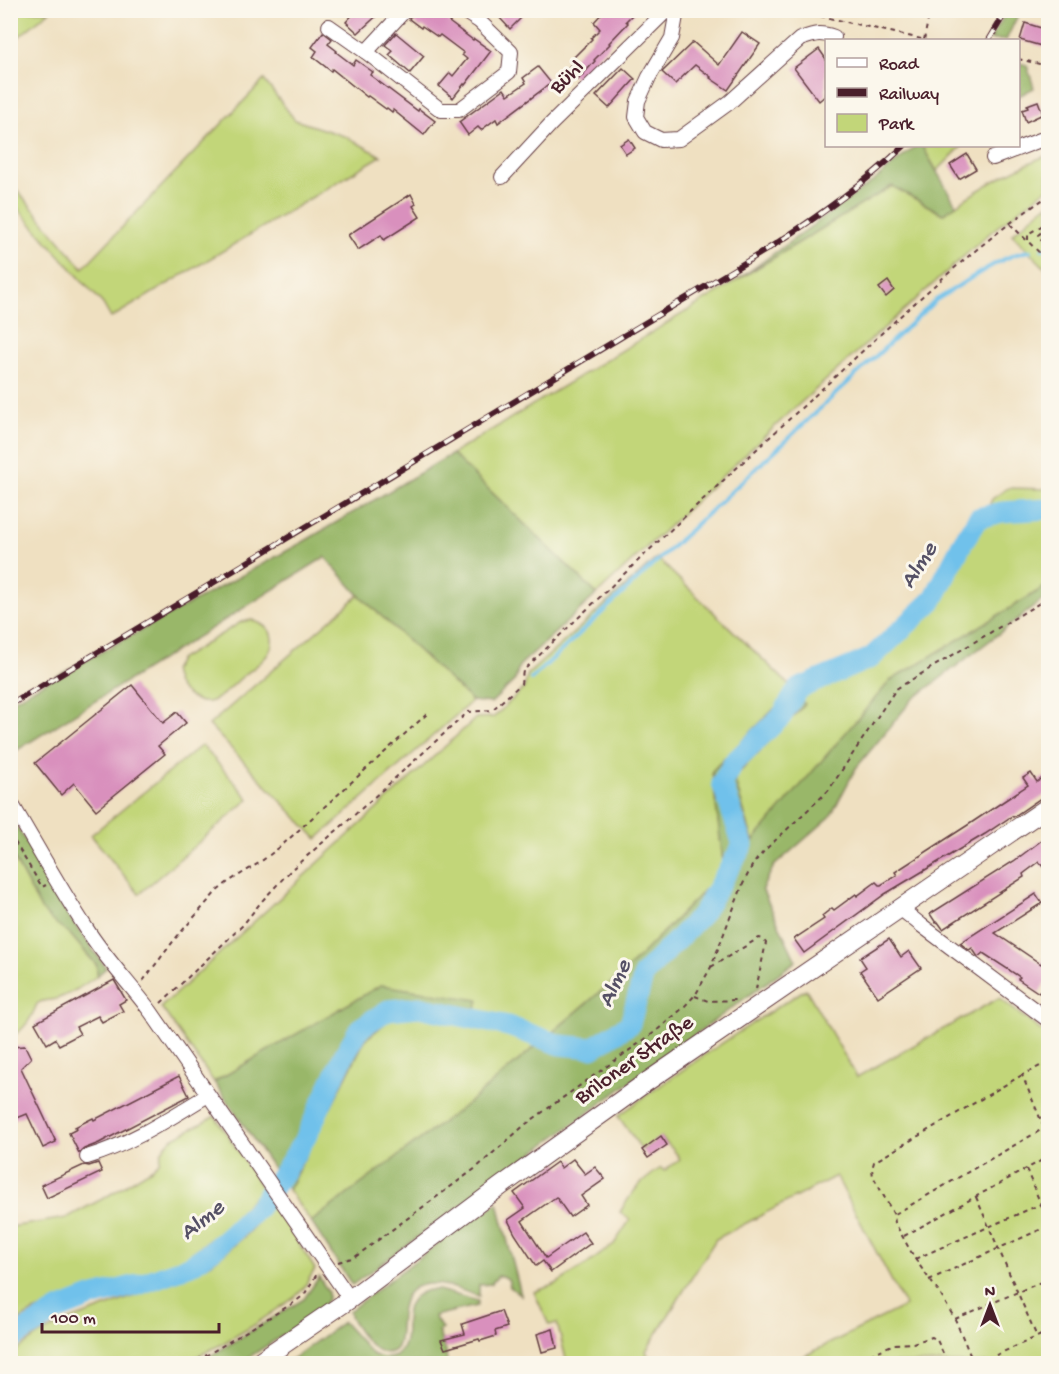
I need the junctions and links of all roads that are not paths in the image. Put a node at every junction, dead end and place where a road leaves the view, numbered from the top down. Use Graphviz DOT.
graph roads {
  1 [pos="405,10"];
  2 [pos="462,10"];
  3 [pos="489,10"];
  4 [pos="667,10"];
  5 [pos="677,10"];
  6 [pos="479,21"];
  7 [pos="329,26"];
  8 [pos="834,37"];
  9 [pos="366,52"];
  10 [pos="1048,137"];
  11 [pos="993,158"];
  12 [pos="502,177"];
  13 [pos="10,801"];
  14 [pos="1048,807"];
  15 [pos="901,909"];
  16 [pos="1048,1020"];
  17 [pos="208,1095"];
  18 [pos="87,1157"];
  19 [pos="350,1299"];
  20 [pos="255,1364"];
  1 -- 9 [label="street"];
  2 -- 6 [label="street"];
  3 -- 6 [label="street"];
  4 -- 12 [label="street, Bühl"];
  5 -- 8 [label="street"];
  6 -- 9 [label="street"];
  7 -- 9 [label="street"];
  10 -- 11 [label="street"];
  13 -- 17 [label="street"];
  14 -- 15 [label="main road, Briloner Straße"];
  15 -- 16 [label="street"];
  15 -- 19 [label="main road, Briloner Straße"];
  17 -- 18 [label="street"];
  17 -- 19 [label="street"];
  19 -- 20 [label="main road, Briloner Straße"];
}
